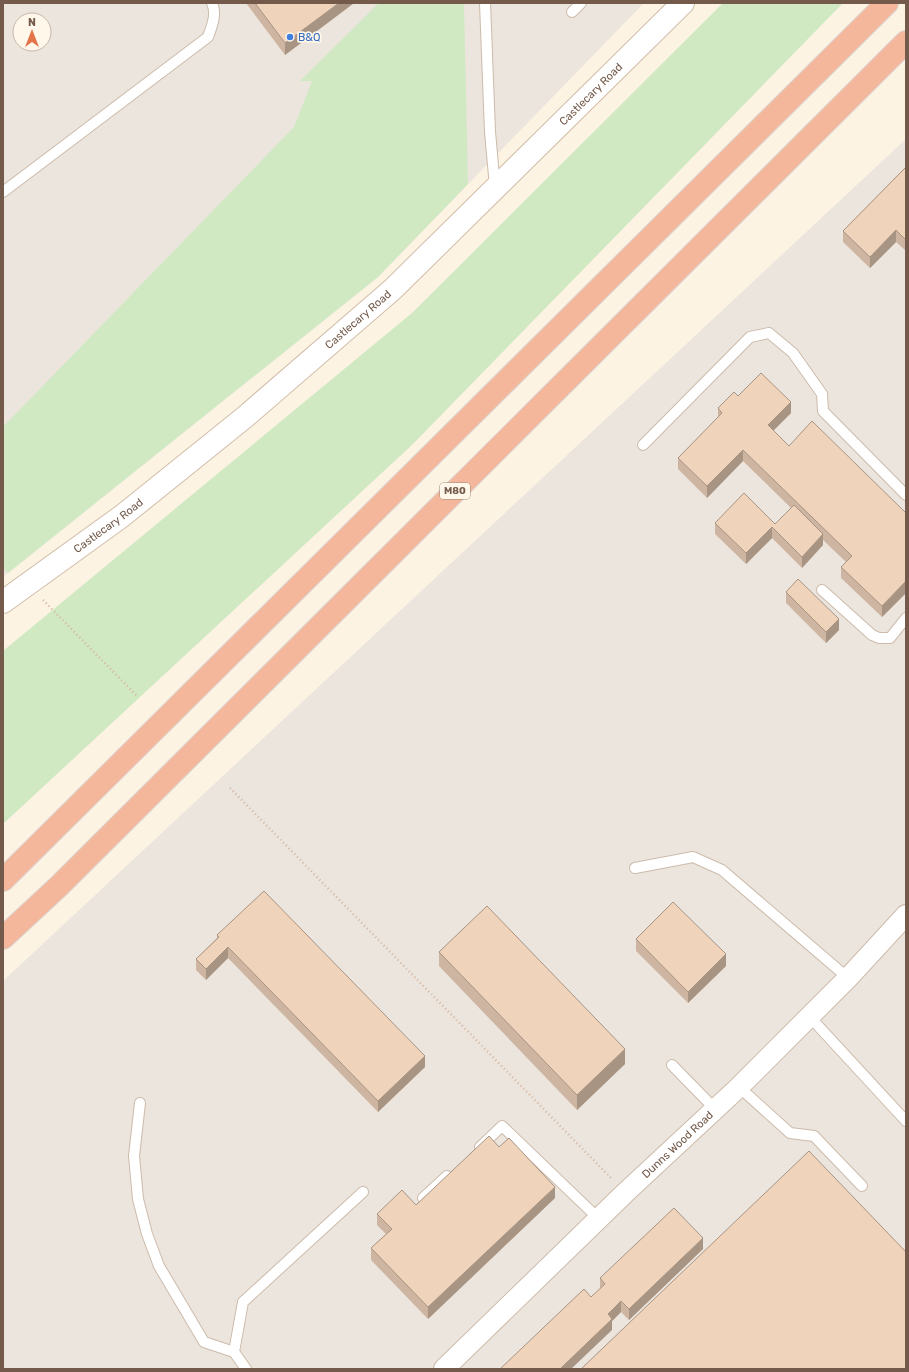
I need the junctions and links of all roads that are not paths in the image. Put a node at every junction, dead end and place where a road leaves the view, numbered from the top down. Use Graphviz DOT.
graph roads {
  1 [pos="212,3"];
  2 [pos="484,3"];
  3 [pos="581,3"];
  4 [pos="683,3"];
  5 [pos="887,3"];
  6 [pos="572,12"];
  7 [pos="906,42"];
  8 [pos="495,190"];
  9 [pos="3,192"];
  10 [pos="643,445"];
  11 [pos="906,495"];
  12 [pos="822,590"];
  13 [pos="3,602"];
  14 [pos="906,618"];
  15 [pos="635,868"];
  16 [pos="3,880"];
  17 [pos="906,916"];
  18 [pos="3,938"];
  19 [pos="848,978"];
  20 [pos="810,1017"];
  21 [pos="672,1065"];
  22 [pos="739,1086"];
  23 [pos="140,1103"];
  24 [pos="715,1109"];
  25 [pos="906,1121"];
  26 [pos="474,1152"];
  27 [pos="457,1168"];
  28 [pos="862,1186"];
  29 [pos="363,1192"];
  30 [pos="423,1198"];
  31 [pos="599,1219"];
  32 [pos="234,1352"];
  33 [pos="246,1369"];
  34 [pos="444,1369"];
  1 -- 9 [label="lane"];
  2 -- 8 [label="lane"];
  3 -- 6 [label="lane"];
  4 -- 8 [label="main road, Castlecary Road"];
  5 -- 16 [label="highway"];
  7 -- 18 [label="highway, M80"];
  8 -- 13 [label="main road, Castlecary Road"];
  10 -- 11 [label="lane"];
  12 -- 14 [label="lane"];
  15 -- 19 [label="lane"];
  17 -- 19 [label="street, Dunns Wood Road"];
  19 -- 20 [label="street, Dunns Wood Road"];
  20 -- 22 [label="street, Dunns Wood Road"];
  20 -- 25 [label="lane"];
  21 -- 24 [label="lane"];
  22 -- 24 [label="street, Dunns Wood Road"];
  22 -- 28 [label="lane"];
  23 -- 32 [label="lane"];
  24 -- 31 [label="street, Dunns Wood Road"];
  26 -- 31 [label="lane"];
  27 -- 30 [label="lane"];
  29 -- 32 [label="lane"];
  31 -- 34 [label="street, Dunns Wood Road"];
  32 -- 33 [label="lane"];
}
